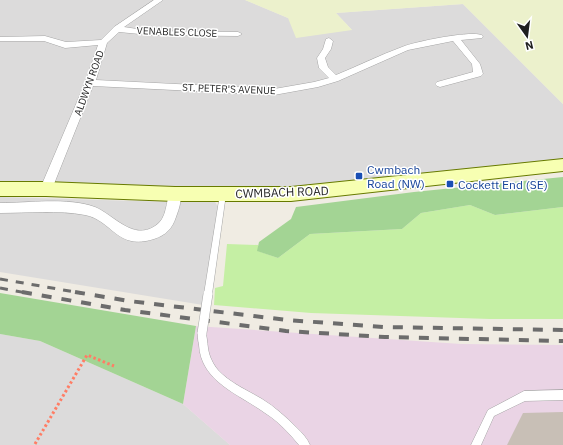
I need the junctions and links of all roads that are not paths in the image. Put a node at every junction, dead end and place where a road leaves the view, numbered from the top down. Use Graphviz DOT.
graph roads {
  1 [pos="159,0"];
  2 [pos="117,29"];
  3 [pos="238,34"];
  4 [pos="479,36"];
  5 [pos="454,38"];
  6 [pos="0,39"];
  7 [pos="329,40"];
  8 [pos="104,42"];
  9 [pos="335,79"];
  10 [pos="90,83"];
  11 [pos="440,84"];
  12 [pos="563,165"];
  13 [pos="0,189"];
  14 [pos="46,189"];
  15 [pos="175,194"];
  16 [pos="223,194"];
  17 [pos="0,208"];
  18 [pos="563,395"];
  19 [pos="304,445"];
  20 [pos="476,445"];
  1 -- 2 [label="street, ALDWYN ROAD"];
  2 -- 3 [label="street, VENABLES CLOSE"];
  2 -- 8 [label="street, ALDWYN ROAD"];
  4 -- 5 [label="street, ST. PETER'S AVENUE"];
  5 -- 9 [label="street, ST. PETER'S AVENUE"];
  5 -- 11 [label="street"];
  6 -- 8 [label="street"];
  7 -- 9 [label="street"];
  8 -- 10 [label="street, ALDWYN ROAD"];
  9 -- 10 [label="street, ST. PETER'S AVENUE"];
  10 -- 14 [label="street, ALDWYN ROAD"];
  12 -- 16 [label="main road, CWMBACH ROAD"];
  13 -- 14 [label="main road, CWMBACH ROAD"];
  14 -- 15 [label="main road, CWMBACH ROAD"];
  15 -- 16 [label="main road, CWMBACH ROAD"];
  15 -- 17 [label="street"];
  16 -- 19 [label="lane, bridge"];
  18 -- 20 [label="lane"];
}
